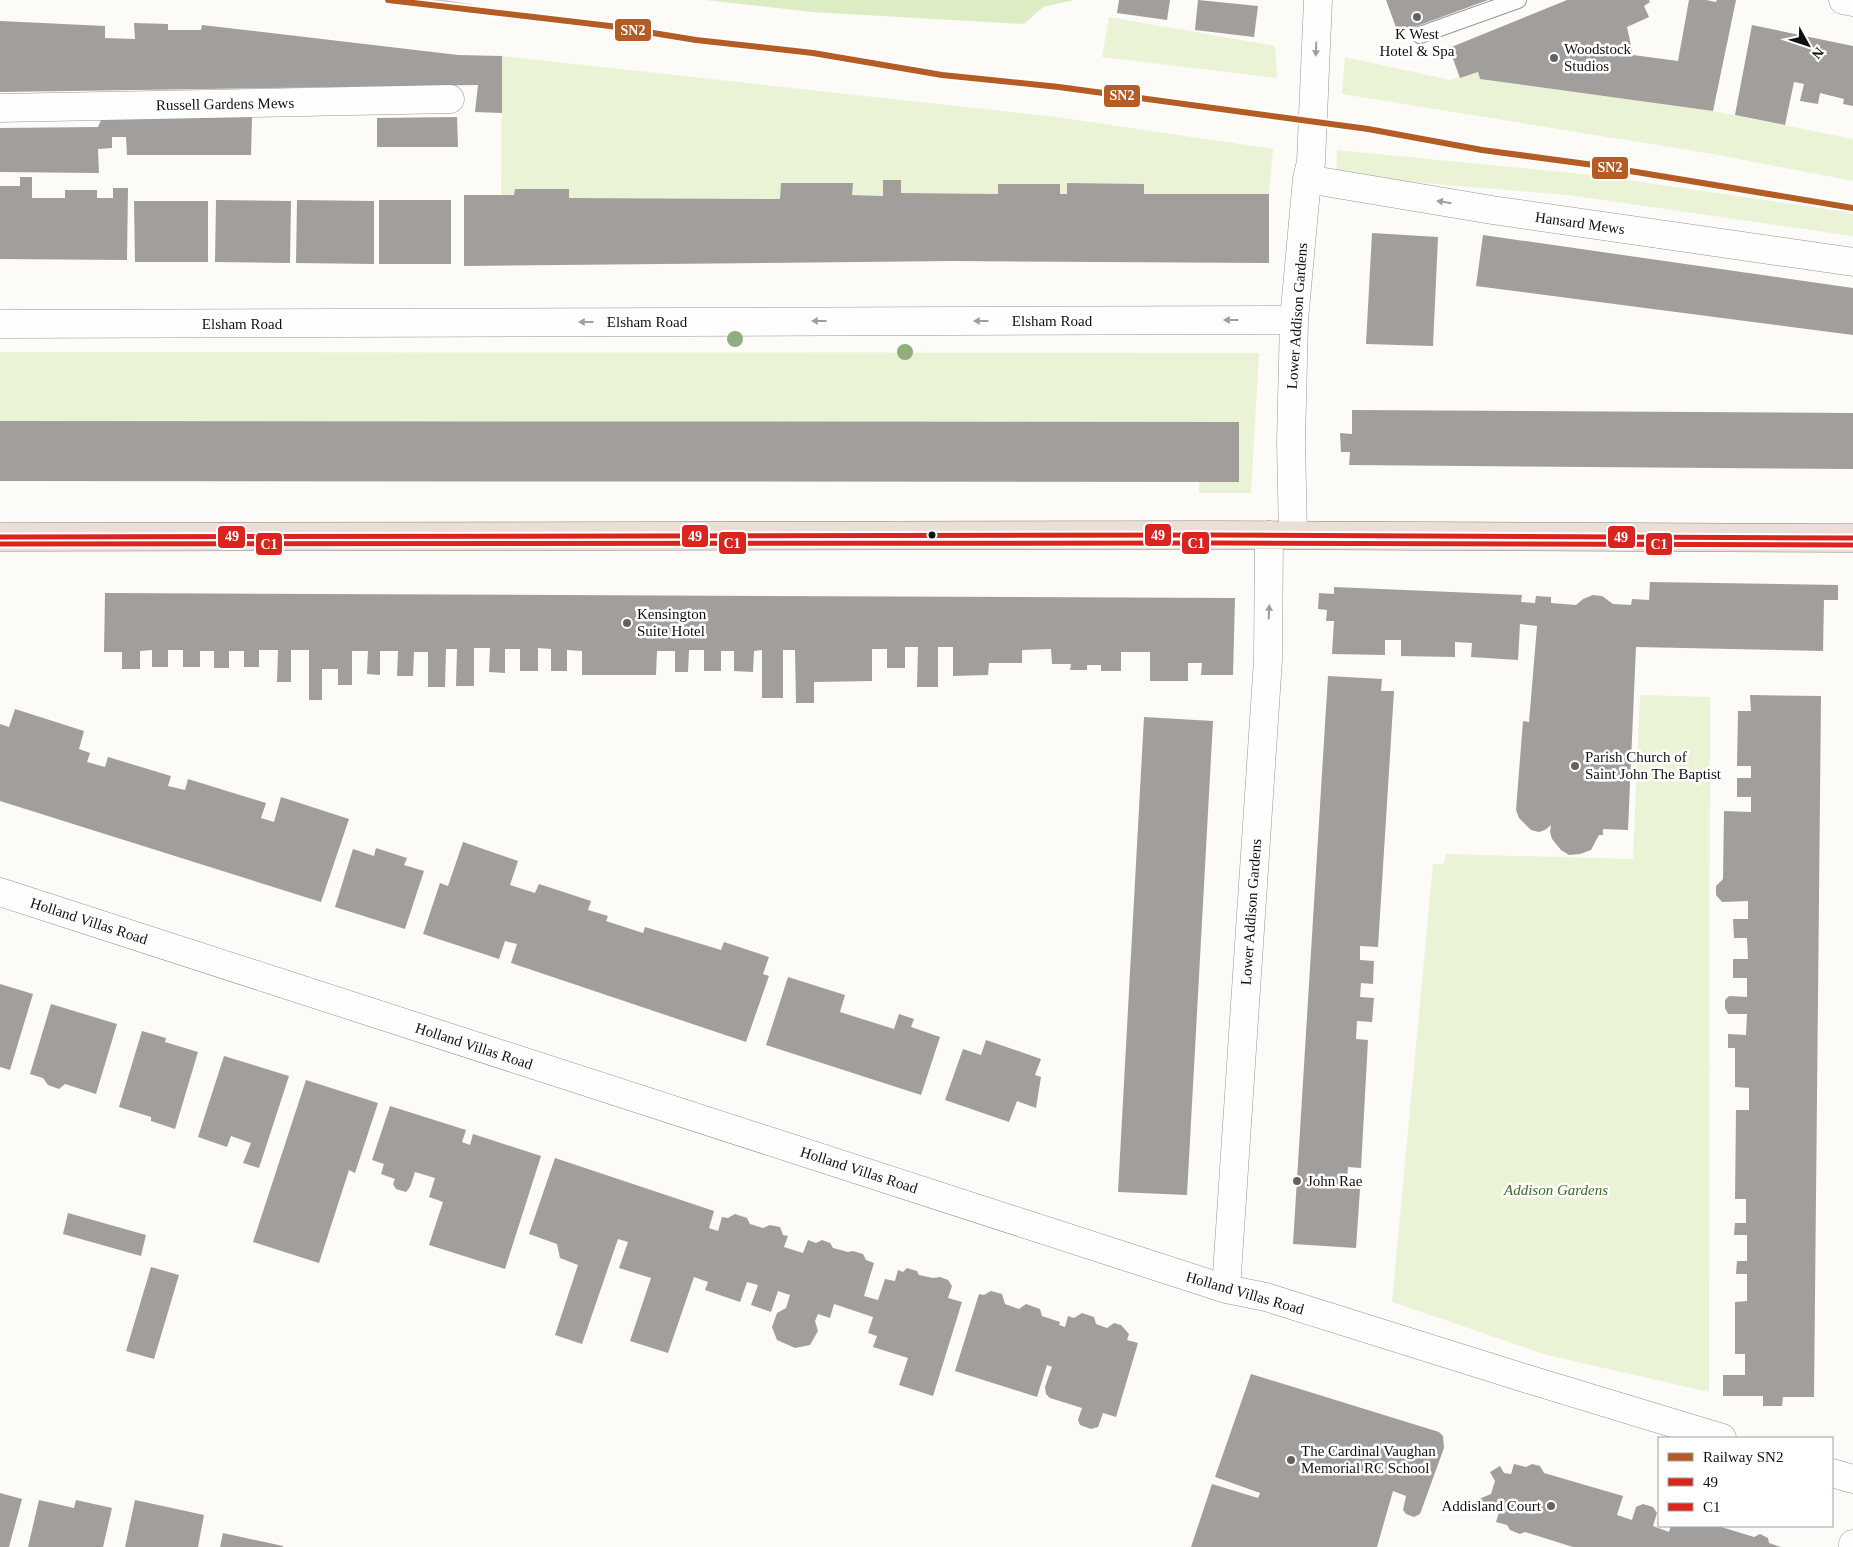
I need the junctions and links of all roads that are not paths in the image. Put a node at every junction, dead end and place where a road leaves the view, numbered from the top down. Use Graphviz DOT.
graph roads {
  1 [pos="1318,0"];
  2 [pos="1518,0"];
  3 [pos="1843,0"];
  4 [pos="1853,2"];
  5 [pos="1420,35"];
  6 [pos="450,99"];
  7 [pos="0,108"];
  8 [pos="1309,170"];
  9 [pos="1853,262"];
  10 [pos="1294,320"];
  11 [pos="0,324"];
  12 [pos="1281,535"];
  13 [pos="0,537"];
  14 [pos="1853,538"];
  15 [pos="0,892"];
  16 [pos="1226,1289"];
  17 [pos="1719,1437"];
  18 [pos="1833,1473"];
  19 [pos="1853,1479"];
  1 -- 8 [label="street, Lower Addison Gardens, one-way"];
  2 -- 5 [label="lane"];
  3 -- 4 [label="street"];
  6 -- 7 [label="street, Russell Gardens Mews"];
  9 -- 8 [label="street, Hansard Mews, one-way"];
  8 -- 10 [label="street, Lower Addison Gardens"];
  10 -- 11 [label="street, Elsham Road, one-way"];
  10 -- 12 [label="street, Lower Addison Gardens"];
  12 -- 13 [label="highway"];
  12 -- 14 [label="highway"];
  16 -- 12 [label="street, Lower Addison Gardens, one-way"];
  15 -- 16 [label="street, Holland Villas Road"];
  16 -- 17 [label="street, Holland Villas Road"];
  18 -- 19 [label="street"];
}
